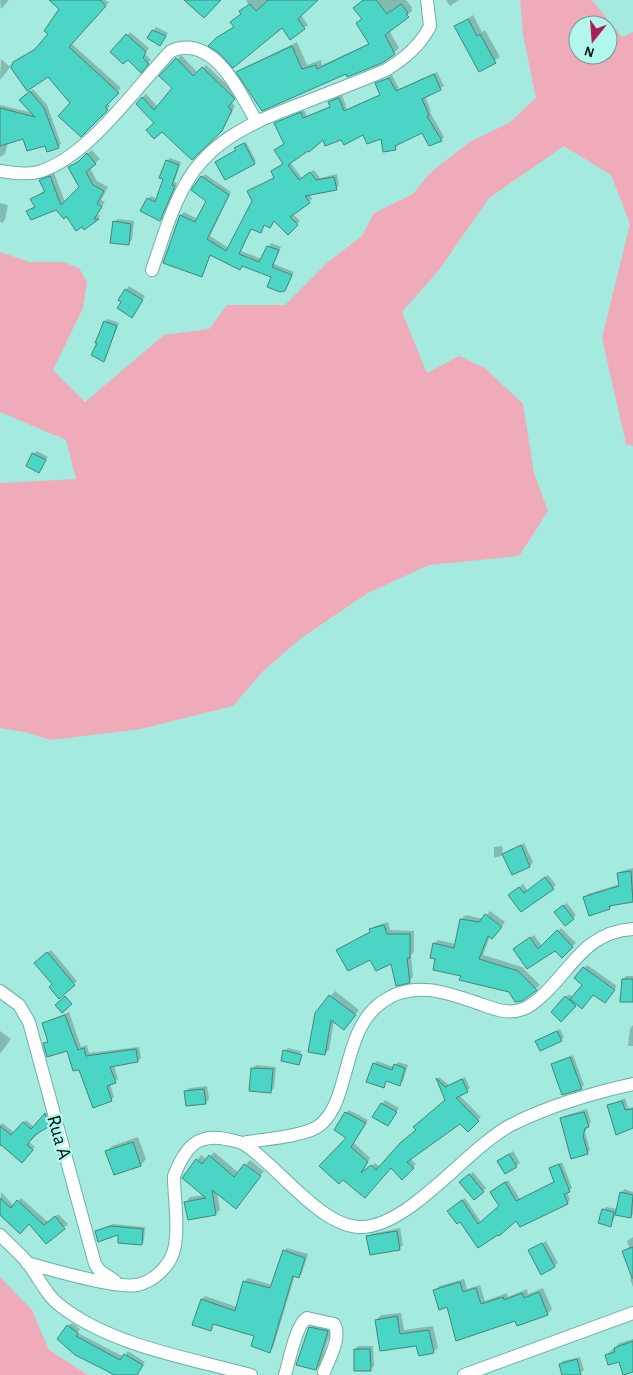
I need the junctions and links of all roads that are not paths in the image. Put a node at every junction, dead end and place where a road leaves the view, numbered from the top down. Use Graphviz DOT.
graph roads {
  1 [pos="427,0"];
  2 [pos="256,121"];
  3 [pos="0,171"];
  4 [pos="152,270"];
  5 [pos="633,929"];
  6 [pos="0,992"];
  7 [pos="633,1084"];
  8 [pos="243,1143"];
  9 [pos="0,1235"];
  10 [pos="27,1263"];
  11 [pos="119,1284"];
  12 [pos="633,1313"];
  13 [pos="324,1372"];
  14 [pos="251,1375"];
  15 [pos="284,1375"];
  16 [pos="464,1375"];
  1 -- 2 [label="street"];
  2 -- 3 [label="street"];
  2 -- 4 [label="street"];
  5 -- 8 [label="street"];
  6 -- 11 [label="street, Rua A"];
  7 -- 8 [label="street"];
  8 -- 11 [label="street"];
  9 -- 10 [label="street"];
  10 -- 11 [label="street"];
  10 -- 14 [label="street"];
  12 -- 16 [label="street"];
  13 -- 15 [label="street"];
}
